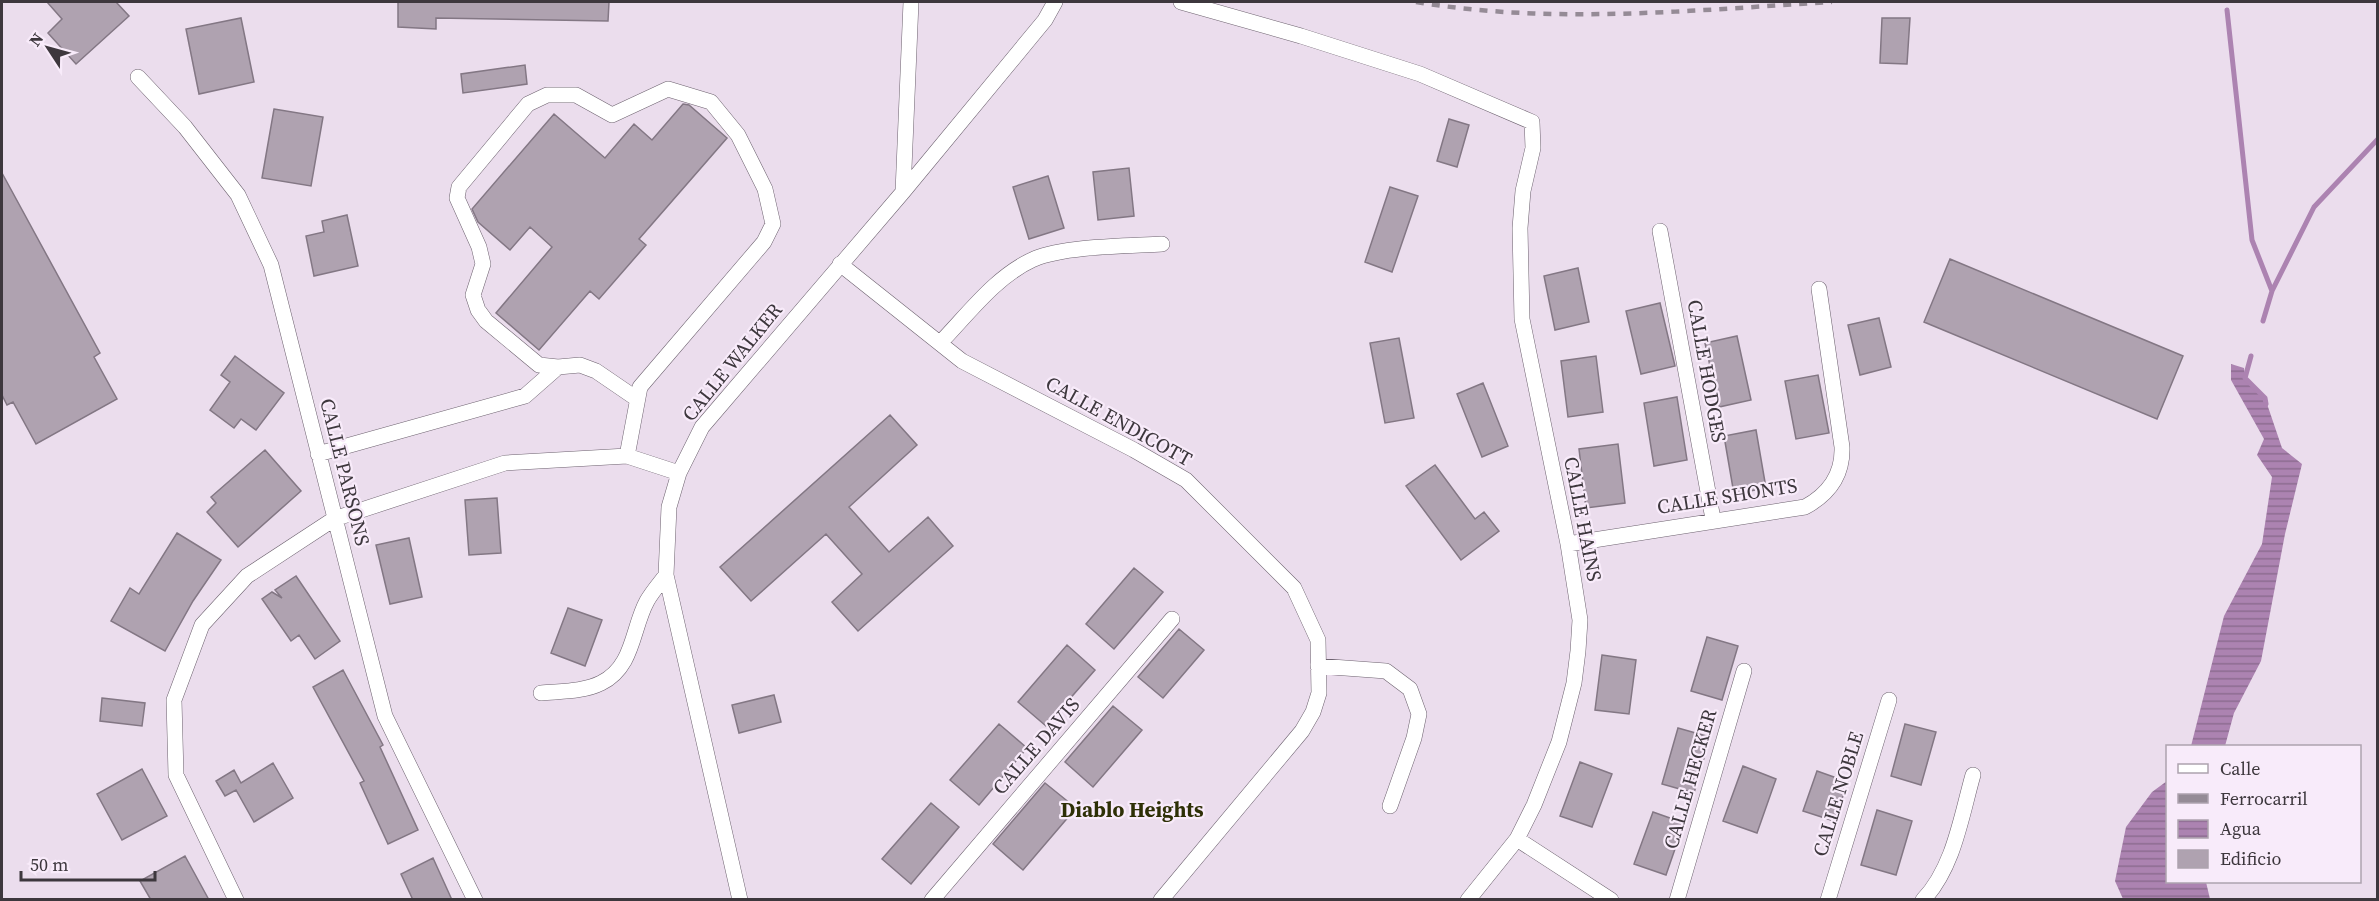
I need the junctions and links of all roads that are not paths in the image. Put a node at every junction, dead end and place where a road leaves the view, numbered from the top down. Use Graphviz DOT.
graph roads {
  1 [pos="910,2"];
  2 [pos="1055,2"];
  3 [pos="1180,2"];
  4 [pos="138,77"];
  5 [pos="903,192"];
  6 [pos="1660,231"];
  7 [pos="1162,244"];
  8 [pos="840,264"];
  9 [pos="1820,289"];
  10 [pos="941,342"];
  11 [pos="558,367"];
  12 [pos="637,399"];
  13 [pos="318,454"];
  14 [pos="627,456"];
  15 [pos="679,473"];
  16 [pos="334,519"];
  17 [pos="1713,519"];
  18 [pos="1568,544"];
  19 [pos="666,575"];
  20 [pos="1172,619"];
  21 [pos="1318,666"];
  22 [pos="1744,671"];
  23 [pos="541,693"];
  24 [pos="1889,700"];
  25 [pos="1973,775"];
  26 [pos="1390,806"];
  27 [pos="1517,839"];
  28 [pos="236,900"];
  29 [pos="475,900"];
  30 [pos="740,900"];
  31 [pos="932,900"];
  32 [pos="1161,900"];
  33 [pos="1468,900"];
  34 [pos="1611,900"];
  35 [pos="1677,900"];
  36 [pos="1828,900"];
  37 [pos="1923,900"];
  1 -- 5 [label="street"];
  2 -- 5 [label="street, CALLE WALKER"];
  3 -- 18 [label="street, CALLE HAINS"];
  4 -- 13 [label="street, CALLE PARSONS"];
  5 -- 8 [label="street, CALLE WALKER"];
  6 -- 17 [label="street, CALLE HODGES"];
  7 -- 10 [label="street"];
  8 -- 10 [label="street, CALLE ENDICOTT"];
  8 -- 15 [label="street, CALLE WALKER"];
  9 -- 17 [label="street, CALLE SHONTS"];
  10 -- 21 [label="street, CALLE ENDICOTT"];
  11 -- 12 [label="street"];
  11 -- 12 [label="street"];
  11 -- 13 [label="street"];
  12 -- 14 [label="street"];
  13 -- 16 [label="street, CALLE PARSONS"];
  14 -- 15 [label="street"];
  14 -- 16 [label="street"];
  15 -- 19 [label="street, CALLE WALKER"];
  16 -- 28 [label="street"];
  16 -- 29 [label="street, CALLE PARSONS"];
  17 -- 18 [label="street, CALLE SHONTS"];
  18 -- 27 [label="street, CALLE HAINS"];
  19 -- 23 [label="street"];
  19 -- 30 [label="street, CALLE WALKER"];
  20 -- 31 [label="street, CALLE DAVIS"];
  21 -- 26 [label="street"];
  21 -- 32 [label="street, CALLE ENDICOTT"];
  22 -- 35 [label="street, CALLE HECKER"];
  24 -- 36 [label="street, CALLE NOBLE"];
  25 -- 37 [label="street"];
  27 -- 33 [label="street, CALLE HAINS"];
  27 -- 34 [label="street"];
}
